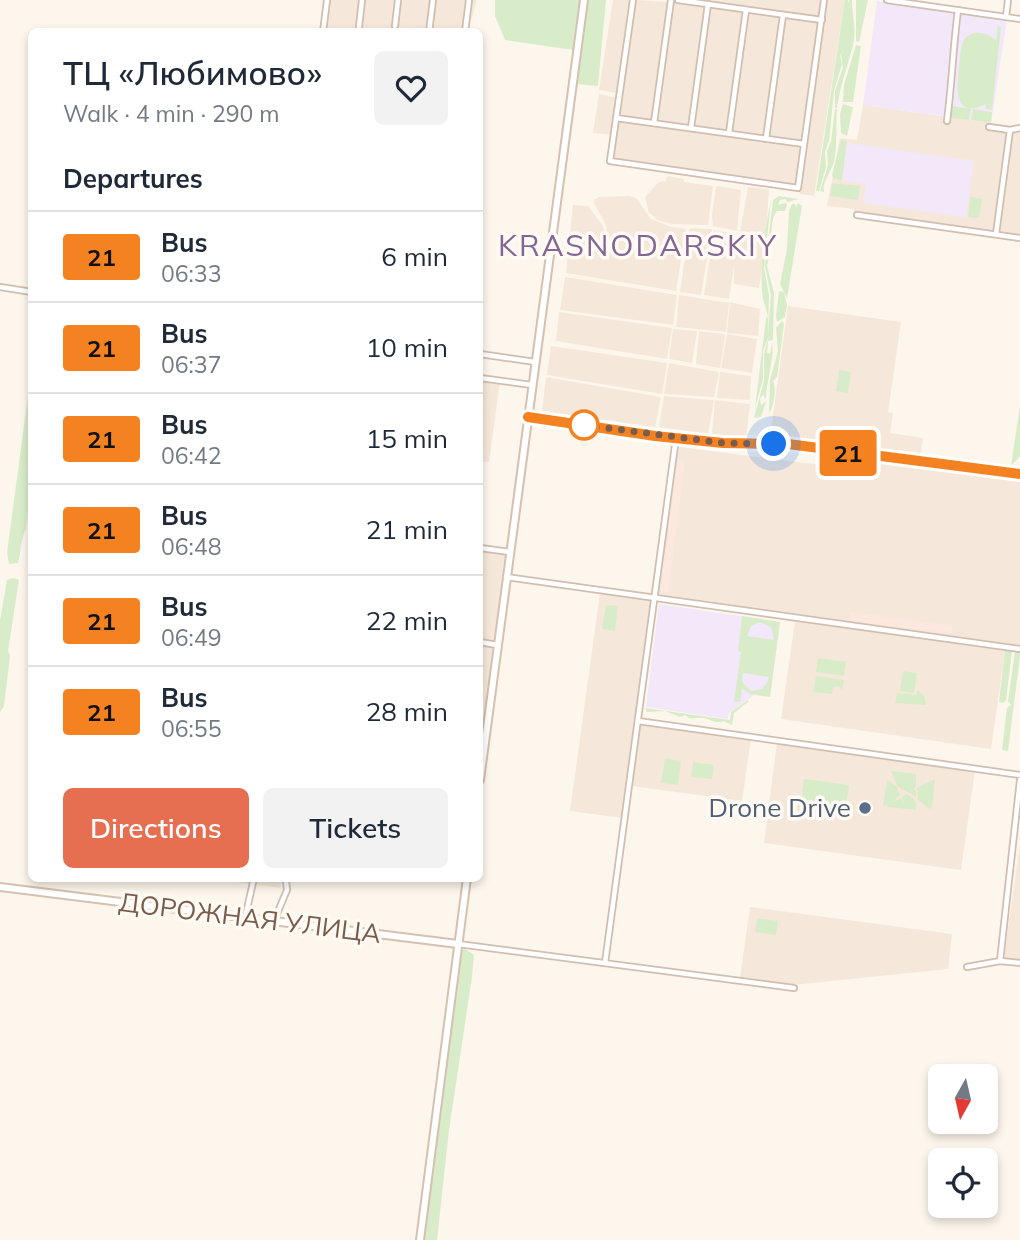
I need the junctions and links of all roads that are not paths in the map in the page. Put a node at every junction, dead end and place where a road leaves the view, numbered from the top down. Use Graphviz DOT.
graph roads {
  1 [pos="327,0"];
  2 [pos="362,0"];
  3 [pos="398,0"];
  4 [pos="433,0"];
  5 [pos="469,0"];
  6 [pos="584,0"];
  7 [pos="633,0"];
  8 [pos="671,0"];
  9 [pos="678,0"];
  10 [pos="824,0"];
  11 [pos="887,0"];
  12 [pos="1008,0"];
  13 [pos="708,4"];
  14 [pos="746,10"];
  15 [pos="958,10"];
  16 [pos="783,15"];
  17 [pos="1006,17"];
  18 [pos="1020,19"];
  19 [pos="822,20"];
  20 [pos="395,26"];
  21 [pos="359,27"];
  22 [pos="324,28"];
  23 [pos="430,28"];
  24 [pos="466,28"];
  25 [pos="616,118"];
  26 [pos="947,121"];
  27 [pos="654,123"];
  28 [pos="989,127"];
  29 [pos="691,128"];
  30 [pos="1020,128"];
  31 [pos="1010,130"];
  32 [pos="729,133"];
  33 [pos="766,139"];
  34 [pos="804,144"];
  35 [pos="857,215"];
  36 [pos="996,234"];
  37 [pos="1020,238"];
  38 [pos="0,287"];
  39 [pos="28,291"];
  40 [pos="483,354"];
  41 [pos="535,362"];
  42 [pos="483,378"];
  43 [pos="532,385"];
  44 [pos="528,414"];
  45 [pos="676,438"];
  46 [pos="1020,474"];
  47 [pos="483,548"];
  48 [pos="510,552"];
  49 [pos="506,577"];
  50 [pos="654,598"];
  51 [pos="483,643"];
  52 [pos="497,645"];
  53 [pos="1020,649"];
  54 [pos="638,721"];
  55 [pos="483,756"];
  56 [pos="1020,777"];
  57 [pos="253,882"];
  58 [pos="286,882"];
  59 [pos="466,882"];
  60 [pos="0,887"];
  61 [pos="245,918"];
  62 [pos="274,921"];
  63 [pos="458,944"];
  64 [pos="1000,961"];
  65 [pos="606,963"];
  66 [pos="1020,963"];
  67 [pos="967,967"];
  68 [pos="794,988"];
  69 [pos="420,1240"];
  1 -- 22 [label="street"];
  2 -- 21 [label="street"];
  3 -- 20 [label="street"];
  4 -- 23 [label="street"];
  5 -- 24 [label="street"];
  6 -- 41 [label="main road"];
  7 -- 25 [label="street"];
  8 -- 27 [label="street"];
  9 -- 13 [label="street"];
  10 -- 19 [label="street"];
  11 -- 15 [label="street"];
  12 -- 17 [label="street"];
  13 -- 14 [label="street"];
  13 -- 29 [label="street"];
  14 -- 16 [label="street"];
  14 -- 32 [label="street"];
  15 -- 17 [label="street"];
  15 -- 26 [label="street"];
  16 -- 19 [label="street"];
  16 -- 33 [label="street"];
  17 -- 18 [label="street"];
  19 -- 34 [label="street"];
  25 -- 27 [label="street"];
  25 -- 34 [label="street"];
  27 -- 29 [label="street"];
  28 -- 31 [label="street"];
  29 -- 32 [label="street"];
  30 -- 31 [label="street"];
  31 -- 36 [label="street"];
  32 -- 33 [label="street"];
  33 -- 34 [label="street"];
  35 -- 36 [label="street"];
  36 -- 37 [label="street"];
  38 -- 39 [label="street"];
  40 -- 41 [label="street"];
  41 -- 43 [label="main road"];
  42 -- 43 [label="street"];
  43 -- 44 [label="main road"];
  44 -- 45 [label="main road"];
  44 -- 48 [label="main road"];
  45 -- 46 [label="main road"];
  45 -- 50 [label="street"];
  47 -- 48 [label="street"];
  48 -- 49 [label="main road"];
  49 -- 50 [label="street"];
  49 -- 52 [label="main road"];
  50 -- 53 [label="street"];
  50 -- 54 [label="street"];
  51 -- 52 [label="street"];
  52 -- 55 [label="main road"];
  54 -- 56 [label="street"];
  54 -- 65 [label="street"];
  56 -- 64 [label="street"];
  57 -- 61 [label="street"];
  58 -- 62 [label="street"];
  59 -- 63 [label="main road"];
  60 -- 61 [label="main road, ДОРОЖНАЯ УЛИЦА"];
  61 -- 62 [label="main road, ДОРОЖНАЯ УЛИЦА"];
  62 -- 63 [label="main road, ДОРОЖНАЯ УЛИЦА"];
  63 -- 65 [label="street"];
  63 -- 69 [label="main road"];
  64 -- 66 [label="street"];
  64 -- 67 [label="street"];
  65 -- 68 [label="street"];
}
